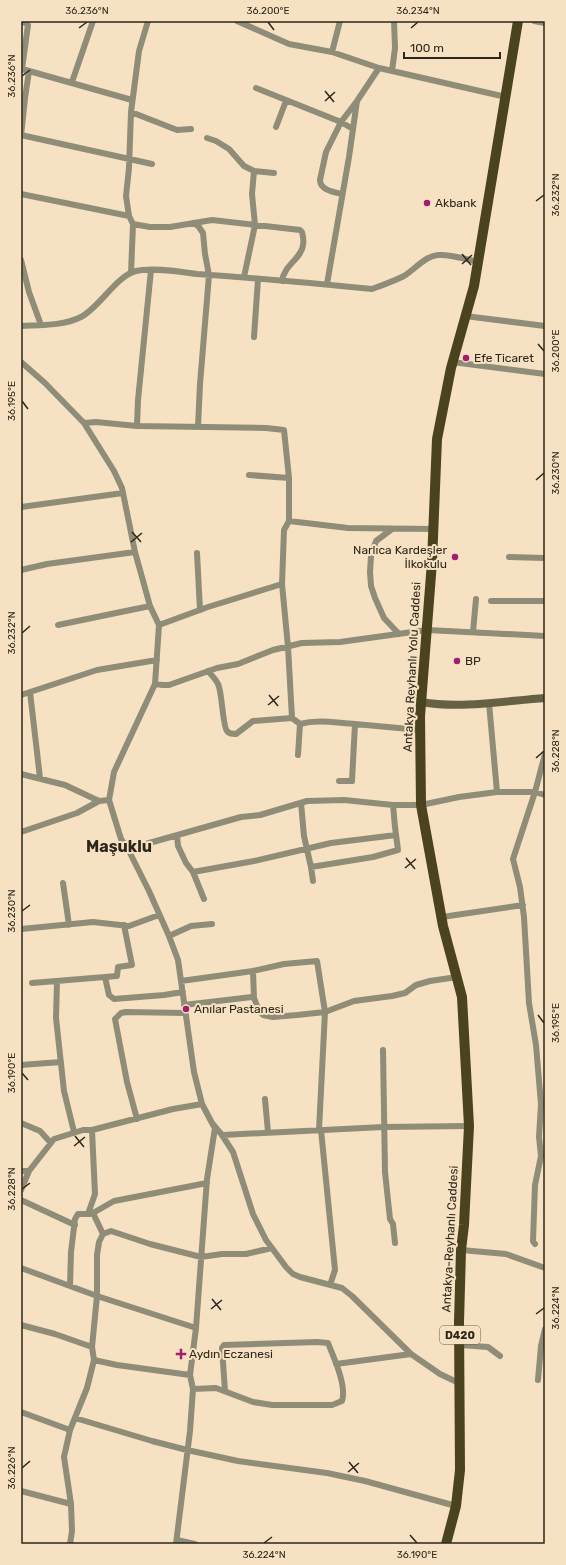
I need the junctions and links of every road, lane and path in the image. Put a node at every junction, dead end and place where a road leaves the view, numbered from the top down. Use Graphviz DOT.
graph roads {
  1 [pos="22,21"];
  2 [pos="93,21"];
  3 [pos="148,21"];
  4 [pos="237,21"];
  5 [pos="340,21"];
  6 [pos="394,21"];
  7 [pos="518,21"];
  8 [pos="534,21"];
  9 [pos="545,23"];
  10 [pos="332,52"];
  11 [pos="22,68"];
  12 [pos="378,68"];
  13 [pos="29,71"];
  14 [pos="392,71"];
  15 [pos="72,82"];
  16 [pos="256,88"];
  17 [pos="506,97"];
  18 [pos="23,98"];
  19 [pos="132,100"];
  20 [pos="286,101"];
  21 [pos="357,101"];
  22 [pos="131,112"];
  23 [pos="341,122"];
  24 [pos="276,128"];
  25 [pos="353,128"];
  26 [pos="191,130"];
  27 [pos="21,135"];
  28 [pos="207,138"];
  29 [pos="129,159"];
  30 [pos="152,164"];
  31 [pos="254,171"];
  32 [pos="274,172"];
  33 [pos="21,194"];
  34 [pos="342,194"];
  35 [pos="129,216"];
  36 [pos="194,223"];
  37 [pos="133,224"];
  38 [pos="255,226"];
  39 [pos="21,260"];
  40 [pos="478,262"];
  41 [pos="151,270"];
  42 [pos="131,273"];
  43 [pos="209,274"];
  44 [pos="244,278"];
  45 [pos="258,279"];
  46 [pos="282,281"];
  47 [pos="327,284"];
  48 [pos="465,316"];
  49 [pos="41,325"];
  50 [pos="21,326"];
  51 [pos="545,326"];
  52 [pos="254,337"];
  53 [pos="21,362"];
  54 [pos="452,362"];
  55 [pos="545,374"];
  56 [pos="84,423"];
  57 [pos="138,426"];
  58 [pos="198,427"];
  59 [pos="249,475"];
  60 [pos="289,478"];
  61 [pos="124,494"];
  62 [pos="21,507"];
  63 [pos="289,521"];
  64 [pos="392,529"];
  65 [pos="434,529"];
  66 [pos="135,552"];
  67 [pos="197,553"];
  68 [pos="509,557"];
  69 [pos="545,558"];
  70 [pos="21,570"];
  71 [pos="282,584"];
  72 [pos="476,599"];
  73 [pos="491,601"];
  74 [pos="545,601"];
  75 [pos="150,606"];
  76 [pos="200,610"];
  77 [pos="58,625"];
  78 [pos="159,625"];
  79 [pos="427,630"];
  80 [pos="473,632"];
  81 [pos="399,634"];
  82 [pos="545,636"];
  83 [pos="288,647"];
  84 [pos="157,660"];
  85 [pos="208,671"];
  86 [pos="155,684"];
  87 [pos="30,692"];
  88 [pos="21,695"];
  89 [pos="545,698"];
  90 [pos="421,702"];
  91 [pos="489,703"];
  92 [pos="292,718"];
  93 [pos="300,724"];
  94 [pos="354,724"];
  95 [pos="420,730"];
  96 [pos="545,754"];
  97 [pos="298,755"];
  98 [pos="21,774"];
  99 [pos="40,778"];
  100 [pos="339,781"];
  101 [pos="497,792"];
  102 [pos="535,792"];
  103 [pos="545,795"];
  104 [pos="109,800"];
  105 [pos="99,801"];
  106 [pos="301,803"];
  107 [pos="393,804"];
  108 [pos="422,805"];
  109 [pos="21,832"];
  110 [pos="396,835"];
  111 [pos="177,836"];
  112 [pos="307,848"];
  113 [pos="128,849"];
  114 [pos="311,867"];
  115 [pos="193,872"];
  116 [pos="313,881"];
  117 [pos="63,882"];
  118 [pos="204,899"];
  119 [pos="523,905"];
  120 [pos="159,915"];
  121 [pos="442,917"];
  122 [pos="212,924"];
  123 [pos="69,925"];
  124 [pos="124,925"];
  125 [pos="21,929"];
  126 [pos="169,936"];
  127 [pos="253,971"];
  128 [pos="105,977"];
  129 [pos="457,977"];
  130 [pos="57,981"];
  131 [pos="181,981"];
  132 [pos="32,983"];
  133 [pos="182,992"];
  134 [pos="254,998"];
  135 [pos="184,1005"];
  136 [pos="324,1012"];
  137 [pos="185,1014"];
  138 [pos="382,1050"];
  139 [pos="61,1062"];
  140 [pos="21,1065"];
  141 [pos="265,1099"];
  142 [pos="202,1104"];
  143 [pos="137,1119"];
  144 [pos="21,1123"];
  145 [pos="212,1123"];
  146 [pos="468,1126"];
  147 [pos="383,1127"];
  148 [pos="92,1130"];
  149 [pos="320,1130"];
  150 [pos="74,1132"];
  151 [pos="268,1132"];
  152 [pos="222,1135"];
  153 [pos="50,1142"];
  154 [pos="21,1171"];
  155 [pos="29,1171"];
  156 [pos="207,1183"];
  157 [pos="21,1190"];
  158 [pos="21,1200"];
  159 [pos="90,1214"];
  160 [pos="75,1225"];
  161 [pos="103,1234"];
  162 [pos="395,1243"];
  163 [pos="535,1244"];
  164 [pos="272,1248"];
  165 [pos="461,1250"];
  166 [pos="201,1257"];
  167 [pos="21,1268"];
  168 [pos="545,1268"];
  169 [pos="330,1285"];
  170 [pos="70,1286"];
  171 [pos="97,1296"];
  172 [pos="21,1324"];
  173 [pos="196,1328"];
  174 [pos="545,1329"];
  175 [pos="460,1345"];
  176 [pos="92,1347"];
  177 [pos="411,1354"];
  178 [pos="500,1356"];
  179 [pos="94,1360"];
  180 [pos="336,1364"];
  181 [pos="190,1375"];
  182 [pos="538,1380"];
  183 [pos="461,1384"];
  184 [pos="193,1389"];
  185 [pos="225,1391"];
  186 [pos="21,1412"];
  187 [pos="75,1418"];
  188 [pos="70,1430"];
  189 [pos="187,1450"];
  190 [pos="21,1491"];
  191 [pos="71,1504"];
  192 [pos="456,1506"];
  193 [pos="177,1542"];
  194 [pos="70,1544"];
  195 [pos="195,1544"];
  196 [pos="446,1544"];
  1 -- 11 [label="street"];
  2 -- 15 [label="street"];
  3 -- 19 [label="street"];
  4 -- 10 [label="street"];
  5 -- 10 [label="street"];
  6 -- 14 [label="street"];
  7 -- 17 [label="main road, Antakya Reyhanlı Yolu Caddesi / D420"];
  8 -- 9 [label="street"];
  10 -- 12 [label="street"];
  11 -- 13 [label="street"];
  12 -- 14 [label="street"];
  12 -- 21 [label="street"];
  13 -- 15 [label="street"];
  13 -- 18 [label="street"];
  14 -- 17 [label="street"];
  15 -- 19 [label="street"];
  16 -- 20 [label="street"];
  17 -- 40 [label="main road, Antakya Reyhanlı Yolu Caddesi / D420"];
  18 -- 27 [label="street"];
  19 -- 22 [label="street"];
  20 -- 23 [label="street"];
  20 -- 24 [label="street"];
  21 -- 23 [label="street"];
  21 -- 25 [label="street"];
  22 -- 26 [label="street"];
  22 -- 29 [label="street"];
  23 -- 25 [label="street"];
  23 -- 34 [label="street"];
  25 -- 34 [label="street"];
  27 -- 29 [label="street"];
  28 -- 31 [label="street"];
  29 -- 30 [label="street"];
  29 -- 35 [label="street"];
  31 -- 32 [label="street"];
  31 -- 38 [label="street"];
  33 -- 35 [label="street"];
  34 -- 47 [label="street"];
  35 -- 37 [label="street"];
  36 -- 37 [label="street"];
  36 -- 38 [label="street"];
  36 -- 43 [label="street"];
  37 -- 42 [label="street"];
  38 -- 44 [label="street"];
  38 -- 46 [label="street"];
  39 -- 49 [label="street"];
  40 -- 47 [label="street"];
  40 -- 48 [label="main road, Antakya Reyhanlı Yolu Caddesi / D420"];
  41 -- 42 [label="street"];
  41 -- 43 [label="street"];
  41 -- 57 [label="street"];
  42 -- 49 [label="street"];
  43 -- 44 [label="street"];
  43 -- 58 [label="street"];
  44 -- 45 [label="street"];
  45 -- 46 [label="street"];
  45 -- 52 [label="street"];
  46 -- 47 [label="street"];
  48 -- 51 [label="street"];
  48 -- 54 [label="main road, Antakya Reyhanlı Yolu Caddesi / D420"];
  49 -- 50 [label="street"];
  53 -- 56 [label="street"];
  54 -- 55 [label="street"];
  54 -- 65 [label="main road, Antakya Reyhanlı Yolu Caddesi / D420"];
  56 -- 57 [label="street"];
  56 -- 61 [label="street"];
  57 -- 58 [label="street"];
  58 -- 60 [label="street"];
  59 -- 60 [label="street"];
  60 -- 63 [label="street"];
  61 -- 62 [label="street"];
  61 -- 66 [label="street"];
  63 -- 64 [label="street"];
  63 -- 71 [label="street"];
  64 -- 65 [label="street"];
  64 -- 81 [label="street"];
  65 -- 79 [label="main road, Antakya Reyhanlı Yolu Caddesi / D420"];
  66 -- 70 [label="street"];
  66 -- 75 [label="street"];
  67 -- 76 [label="street"];
  68 -- 69 [label="street"];
  71 -- 76 [label="street"];
  71 -- 83 [label="street"];
  72 -- 80 [label="street"];
  73 -- 74 [label="street"];
  75 -- 77 [label="street"];
  75 -- 78 [label="street"];
  76 -- 78 [label="street"];
  78 -- 84 [label="street"];
  79 -- 80 [label="street"];
  79 -- 81 [label="street"];
  79 -- 90 [label="main road, Antakya Reyhanlı Yolu Caddesi / D420"];
  80 -- 82 [label="street"];
  81 -- 83 [label="street"];
  83 -- 85 [label="street"];
  83 -- 92 [label="street"];
  84 -- 86 [label="street"];
  84 -- 87 [label="street"];
  85 -- 86 [label="street"];
  85 -- 92 [label="street"];
  86 -- 104 [label="street"];
  87 -- 88 [label="street"];
  87 -- 99 [label="street"];
  89 -- 91 [label="main road"];
  90 -- 91 [label="main road"];
  90 -- 95 [label="main road, Antakya Reyhanlı Yolu Caddesi / D420"];
  91 -- 101 [label="street"];
  92 -- 93 [label="street"];
  93 -- 94 [label="street"];
  93 -- 97 [label="street"];
  94 -- 95 [label="street"];
  94 -- 100 [label="street"];
  95 -- 108 [label="main road, Antakya Reyhanlı Yolu Caddesi / D420"];
  96 -- 102 [label="street"];
  98 -- 99 [label="street"];
  99 -- 105 [label="street"];
  101 -- 102 [label="street"];
  101 -- 108 [label="street"];
  102 -- 103 [label="street"];
  102 -- 119 [label="street"];
  104 -- 105 [label="street"];
  104 -- 113 [label="street"];
  105 -- 109 [label="street"];
  106 -- 107 [label="street"];
  106 -- 111 [label="street"];
  106 -- 112 [label="street"];
  107 -- 108 [label="street"];
  107 -- 110 [label="street"];
  108 -- 121 [label="main road, Antakya Reyhanlı Yolu Caddesi / D420"];
  110 -- 112 [label="street"];
  110 -- 114 [label="street"];
  111 -- 113 [label="street"];
  111 -- 115 [label="street"];
  112 -- 114 [label="street"];
  112 -- 115 [label="street"];
  113 -- 120 [label="street"];
  114 -- 116 [label="street"];
  115 -- 118 [label="street"];
  117 -- 123 [label="street"];
  119 -- 121 [label="street"];
  119 -- 163 [label="street"];
  120 -- 124 [label="street"];
  120 -- 126 [label="street"];
  121 -- 129 [label="main road, Antakya Reyhanlı Yolu Caddesi / D420"];
  122 -- 126 [label="street"];
  123 -- 124 [label="street"];
  123 -- 125 [label="street"];
  124 -- 128 [label="street"];
  126 -- 131 [label="street"];
  127 -- 131 [label="street"];
  127 -- 134 [label="street"];
  127 -- 136 [label="street"];
  128 -- 130 [label="street"];
  128 -- 133 [label="street"];
  129 -- 136 [label="street"];
  129 -- 146 [label="main road, Antakya Reyhanlı Yolu Caddesi / D420"];
  130 -- 132 [label="street"];
  130 -- 139 [label="street"];
  131 -- 133 [label="street"];
  133 -- 135 [label="street"];
  134 -- 135 [label="street"];
  134 -- 136 [label="street"];
  135 -- 137 [label="street"];
  136 -- 149 [label="street"];
  137 -- 142 [label="street"];
  137 -- 143 [label="street"];
  138 -- 147 [label="street"];
  139 -- 140 [label="street"];
  139 -- 150 [label="street"];
  141 -- 151 [label="street"];
  142 -- 143 [label="street"];
  142 -- 145 [label="street"];
  143 -- 148 [label="street"];
  144 -- 153 [label="street"];
  145 -- 152 [label="street"];
  145 -- 156 [label="street"];
  146 -- 147 [label="street"];
  146 -- 165 [label="main road, Antakya-Reyhanlı Caddesi / D420"];
  147 -- 149 [label="street"];
  147 -- 162 [label="street"];
  148 -- 150 [label="street"];
  148 -- 159 [label="street"];
  149 -- 151 [label="street"];
  149 -- 169 [label="street"];
  150 -- 153 [label="street"];
  151 -- 152 [label="street"];
  152 -- 164 [label="street"];
  153 -- 155 [label="street"];
  154 -- 155 [label="street"];
  155 -- 157 [label="street"];
  156 -- 159 [label="street"];
  156 -- 166 [label="street"];
  158 -- 160 [label="street"];
  159 -- 160 [label="street"];
  159 -- 161 [label="street"];
  160 -- 170 [label="street"];
  161 -- 166 [label="street"];
  161 -- 171 [label="street"];
  164 -- 166 [label="street"];
  164 -- 169 [label="street"];
  165 -- 168 [label="street"];
  165 -- 175 [label="main road, Antakya-Reyhanlı Caddesi / D420"];
  166 -- 173 [label="street"];
  167 -- 170 [label="street"];
  169 -- 177 [label="street"];
  170 -- 171 [label="street"];
  171 -- 173 [label="street"];
  171 -- 176 [label="street"];
  172 -- 176 [label="street"];
  173 -- 181 [label="street"];
  174 -- 182 [label="street"];
  175 -- 178 [label="street"];
  175 -- 183 [label="main road, Antakya-Reyhanlı Caddesi / D420"];
  176 -- 179 [label="street"];
  177 -- 180 [label="street"];
  177 -- 183 [label="street"];
  179 -- 181 [label="street"];
  179 -- 187 [label="street"];
  180 -- 185 [label="street"];
  180 -- 185 [label="street"];
  181 -- 184 [label="street"];
  183 -- 192 [label="main road, Antakya-Reyhanlı Caddesi / D420"];
  184 -- 185 [label="street"];
  184 -- 189 [label="street"];
  186 -- 188 [label="street"];
  187 -- 188 [label="street"];
  187 -- 189 [label="street"];
  188 -- 191 [label="street"];
  189 -- 192 [label="street"];
  189 -- 193 [label="street"];
  190 -- 191 [label="street"];
  191 -- 194 [label="street"];
  192 -- 196 [label="main road, Antakya-Reyhanlı Caddesi / D420"];
  193 -- 195 [label="street"];
}
